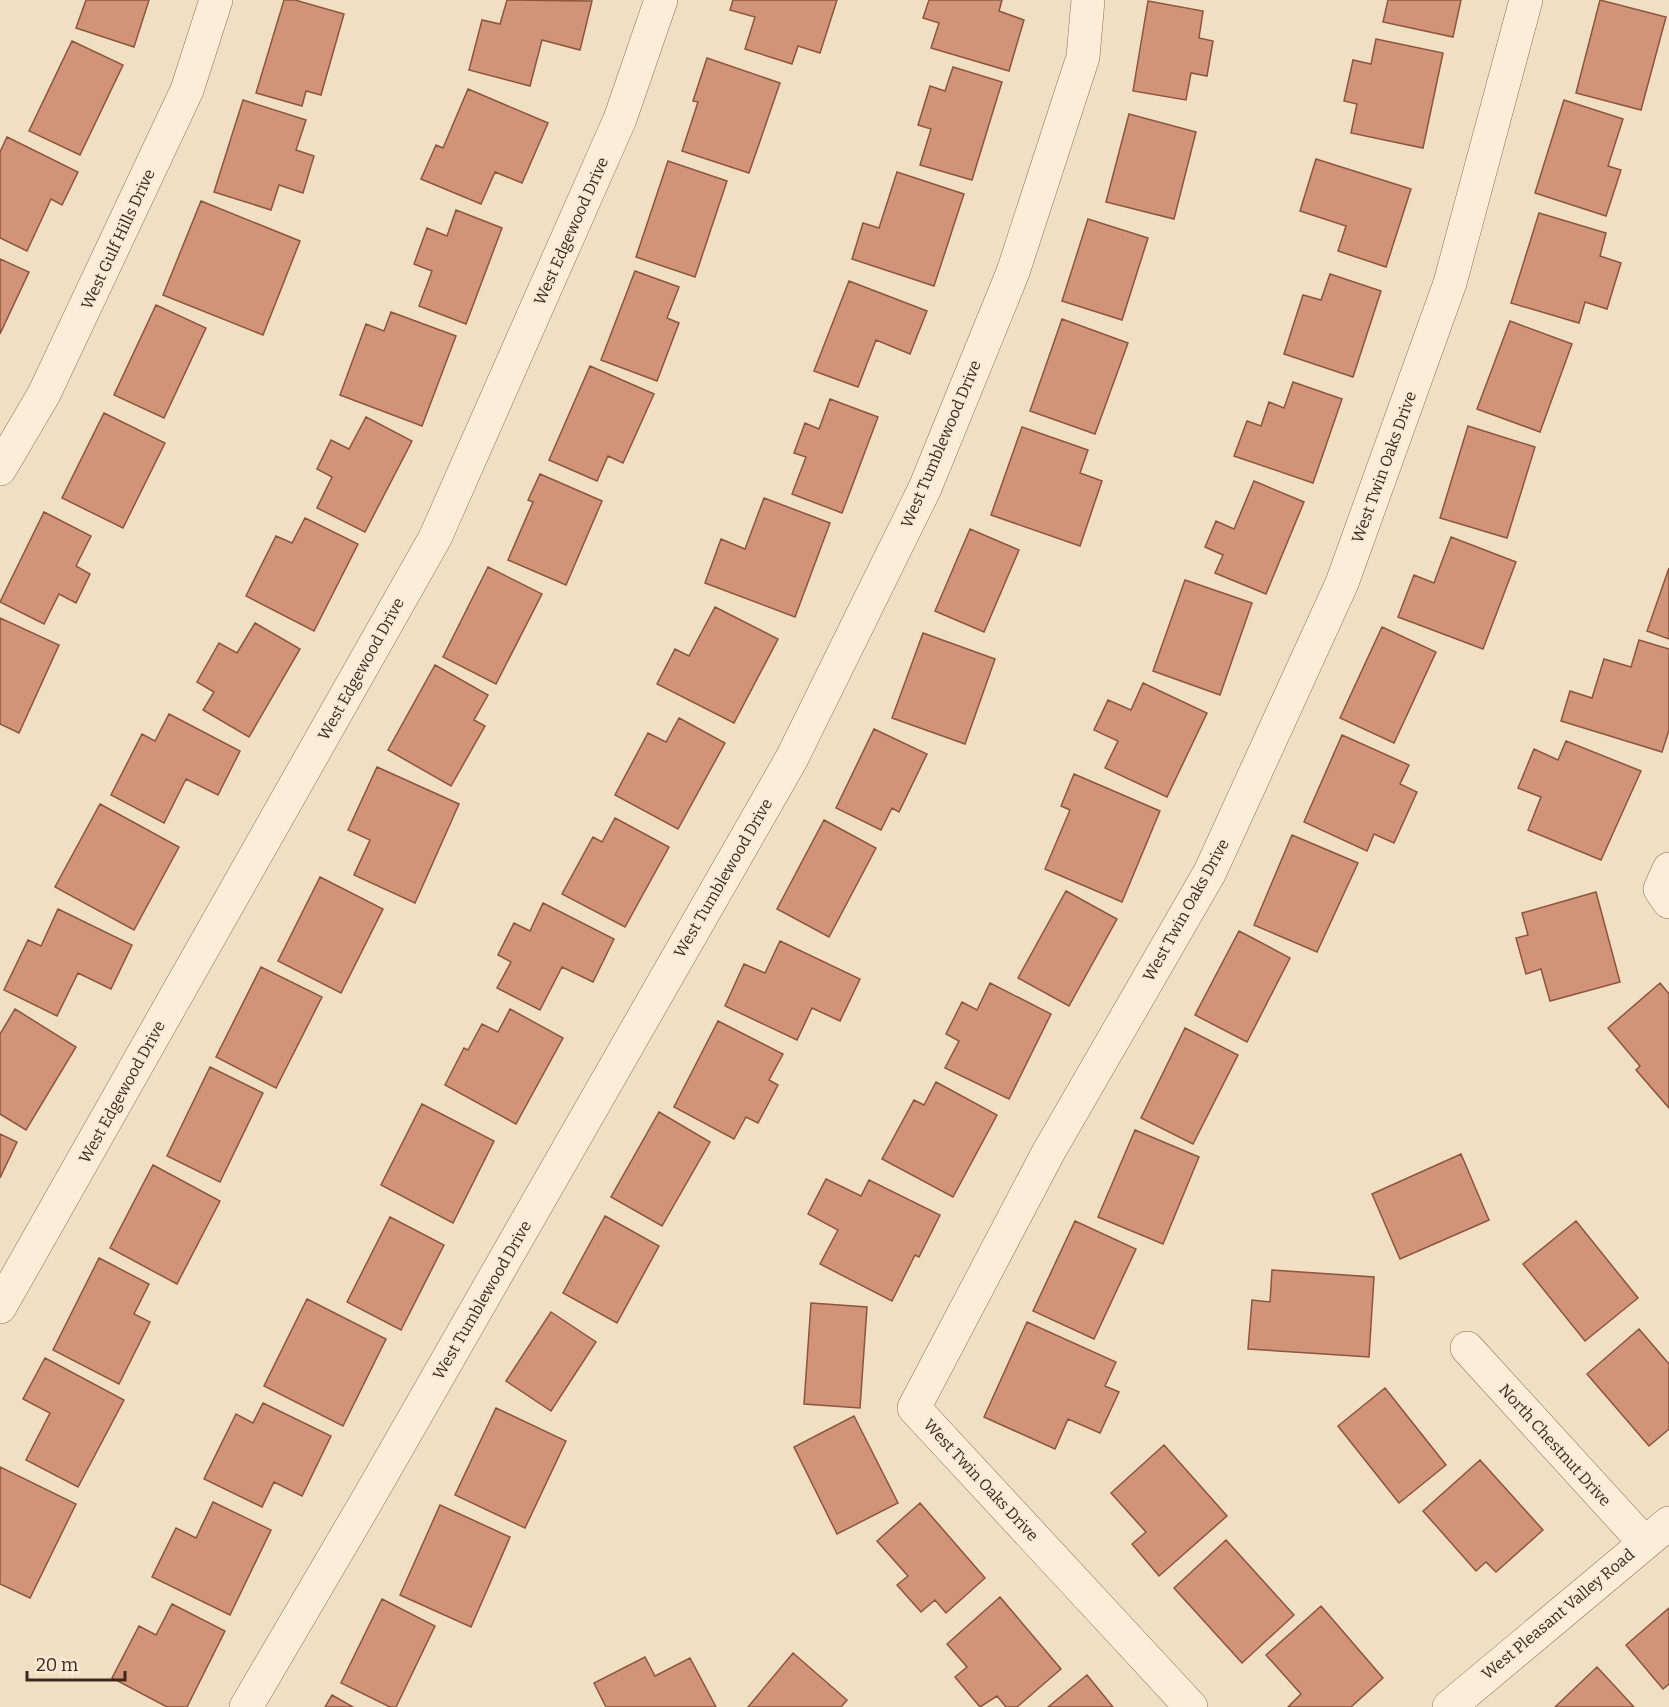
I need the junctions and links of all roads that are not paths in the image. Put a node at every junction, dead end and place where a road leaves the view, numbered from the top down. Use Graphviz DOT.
graph roads {
  1 [pos="216,0"];
  2 [pos="661,0"];
  3 [pos="1088,0"];
  4 [pos="1526,0"];
  5 [pos="0,469"];
  6 [pos="1669,869"];
  7 [pos="1669,902"];
  8 [pos="0,1307"];
  9 [pos="1467,1348"];
  10 [pos="1657,1532"];
  11 [pos="246,1707"];
  12 [pos="1191,1707"];
  13 [pos="1449,1707"];
  1 -- 5 [label="street, West Gulf Hills Drive"];
  2 -- 8 [label="street, West Edgewood Drive"];
  3 -- 11 [label="street, West Tumblewood Drive"];
  4 -- 12 [label="street, West Twin Oaks Drive"];
  6 -- 7 [label="street"];
  9 -- 10 [label="street, North Chestnut Drive"];
  10 -- 13 [label="street, West Pleasant Valley Road"];
}
